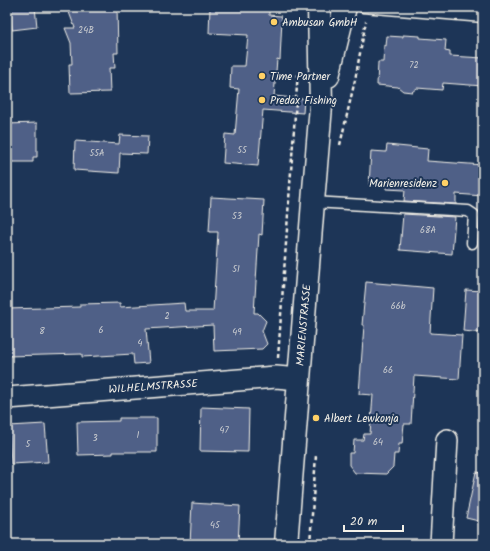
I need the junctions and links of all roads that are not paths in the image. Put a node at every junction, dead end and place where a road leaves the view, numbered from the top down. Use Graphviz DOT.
graph roads {
  1 [pos="319,7"];
  2 [pos="345,7"];
  3 [pos="364,7"];
  4 [pos="369,7"];
  5 [pos="483,17"];
  6 [pos="321,106"];
  7 [pos="313,202"];
  8 [pos="472,243"];
  9 [pos="299,378"];
  10 [pos="7,398"];
  11 [pos="447,440"];
  12 [pos="286,544"];
  13 [pos="442,544"];
  1 -- 6 [label="street, MARIENSTRASSE"];
  2 -- 6 [label="street, MARIENSTRASSE"];
  3 -- 4 [label="lane"];
  4 -- 5 [label="lane"];
  6 -- 7 [label="street, MARIENSTRASSE"];
  7 -- 8 [label="lane"];
  7 -- 9 [label="street, MARIENSTRASSE"];
  9 -- 10 [label="street, WILHELMSTRASSE"];
  9 -- 12 [label="street, MARIENSTRASSE"];
  11 -- 13 [label="street"];
}
